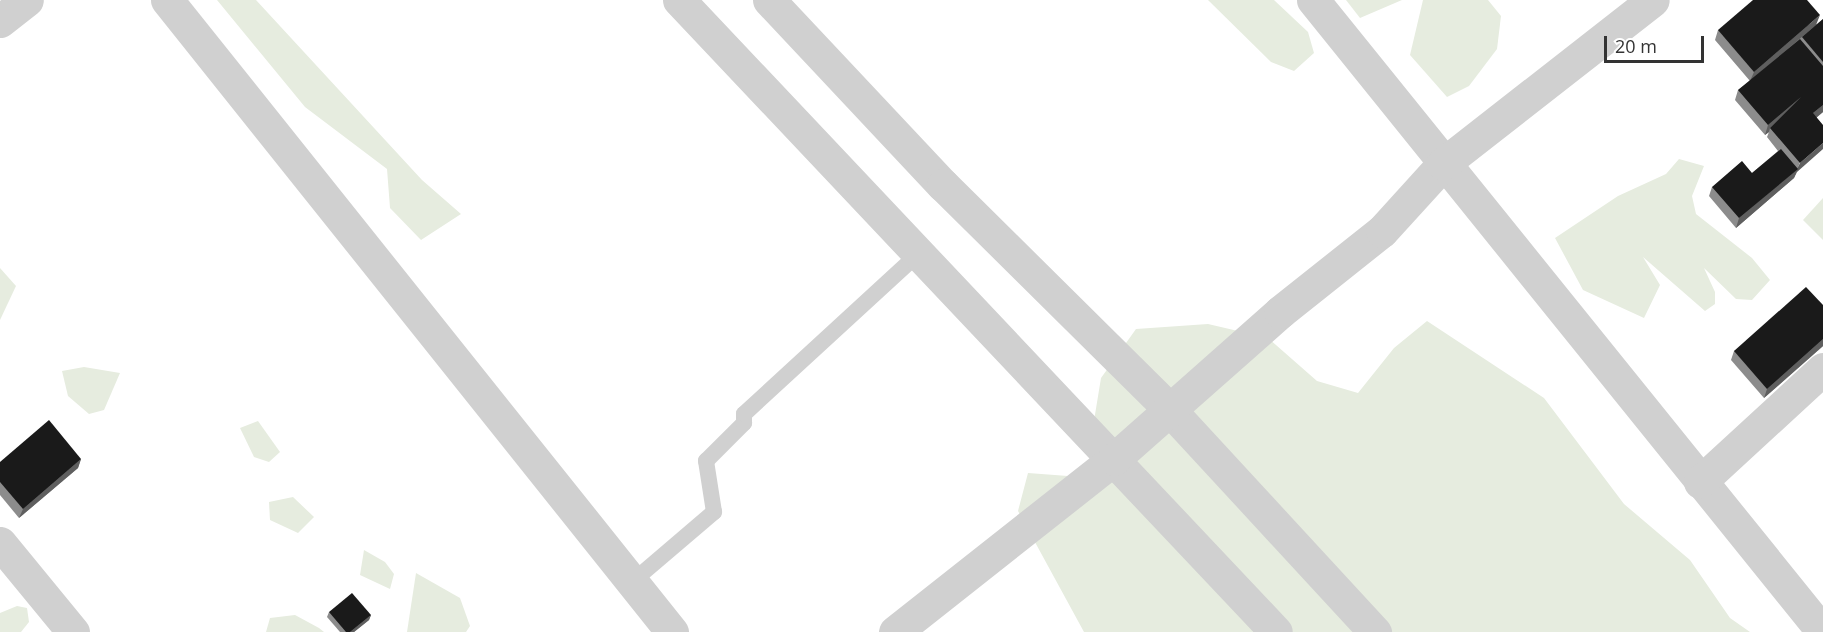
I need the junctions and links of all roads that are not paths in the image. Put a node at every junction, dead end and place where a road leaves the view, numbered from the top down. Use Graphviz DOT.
graph roads {
  1 [pos="27,0"];
  2 [pos="168,0"];
  3 [pos="679,0"];
  4 [pos="769,0"];
  5 [pos="1313,0"];
  6 [pos="1653,0"];
  7 [pos="0,21"];
  8 [pos="1443,164"];
  9 [pos="918,254"];
  10 [pos="1823,369"];
  11 [pos="1169,409"];
  12 [pos="1114,459"];
  13 [pos="1700,482"];
  14 [pos="0,543"];
  15 [pos="632,582"];
  16 [pos="73,632"];
  17 [pos="672,632"];
  18 [pos="895,632"];
  19 [pos="1276,632"];
  20 [pos="1375,632"];
  21 [pos="1823,632"];
  1 -- 7 [label="street"];
  2 -- 15 [label="street"];
  3 -- 9 [label="street"];
  4 -- 11 [label="street"];
  5 -- 8 [label="street"];
  6 -- 8 [label="street"];
  8 -- 11 [label="street"];
  8 -- 13 [label="street"];
  9 -- 12 [label="street"];
  9 -- 15 [label="lane"];
  10 -- 13 [label="street"];
  11 -- 12 [label="street"];
  11 -- 20 [label="street"];
  12 -- 18 [label="street"];
  12 -- 19 [label="street"];
  13 -- 21 [label="street"];
  14 -- 16 [label="street"];
  15 -- 17 [label="street"];
}
